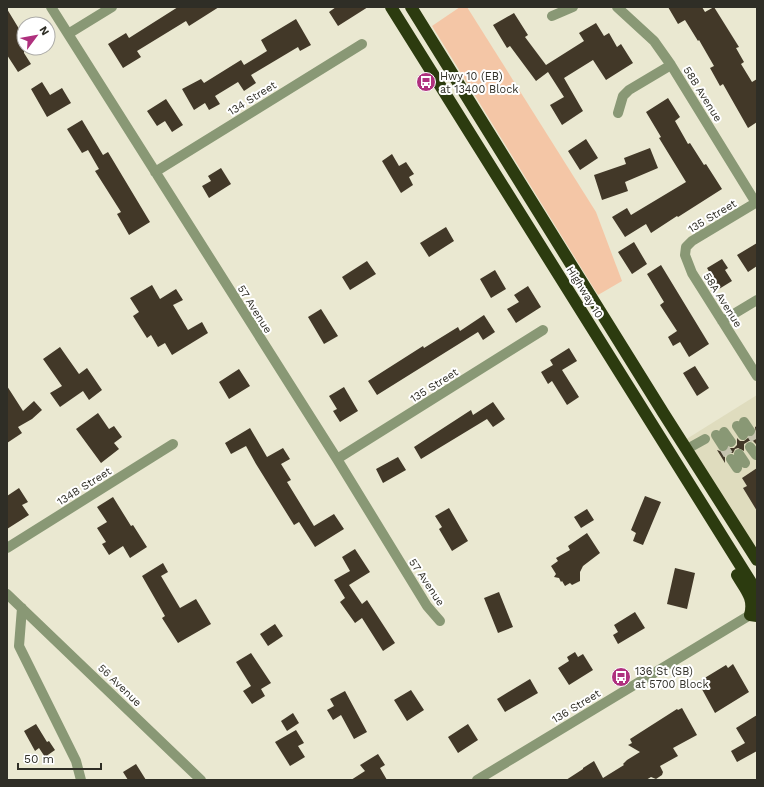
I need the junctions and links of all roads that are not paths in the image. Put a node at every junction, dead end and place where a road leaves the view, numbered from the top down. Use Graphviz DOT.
graph roads {
  1 [pos="51,7"];
  2 [pos="112,7"];
  3 [pos="391,7"];
  4 [pos="411,7"];
  5 [pos="573,7"];
  6 [pos="617,7"];
  7 [pos="552,16"];
  8 [pos="68,34"];
  9 [pos="362,44"];
  10 [pos="671,65"];
  11 [pos="618,113"];
  12 [pos="155,172"];
  13 [pos="757,202"];
  14 [pos="685,255"];
  15 [pos="757,300"];
  16 [pos="722,321"];
  17 [pos="543,330"];
  18 [pos="757,376"];
  19 [pos="720,433"];
  20 [pos="705,439"];
  21 [pos="173,444"];
  22 [pos="727,444"];
  23 [pos="687,449"];
  24 [pos="735,456"];
  25 [pos="336,459"];
  26 [pos="674,459"];
  27 [pos="741,465"];
  28 [pos="7,548"];
  29 [pos="757,560"];
  30 [pos="757,592"];
  31 [pos="7,594"];
  32 [pos="22,608"];
  33 [pos="753,615"];
  34 [pos="440,621"];
  35 [pos="81,780"];
  36 [pos="201,780"];
  37 [pos="477,780"];
  1 -- 8 [label="street, 57 Avenue"];
  2 -- 8 [label="street"];
  3 -- 26 [label="highway, Highway 10"];
  4 -- 23 [label="highway, Highway 10"];
  5 -- 7 [label="street"];
  6 -- 10 [label="street, 58B Avenue"];
  8 -- 12 [label="street, 57 Avenue"];
  9 -- 12 [label="street, 134 Street"];
  10 -- 11 [label="street"];
  10 -- 13 [label="street, 58B Avenue"];
  12 -- 25 [label="street, 57 Avenue"];
  13 -- 14 [label="street, 135 Street"];
  14 -- 16 [label="street, 58A Avenue"];
  15 -- 16 [label="street"];
  16 -- 18 [label="street, 58A Avenue"];
  17 -- 25 [label="street, 135 Street"];
  19 -- 22 [label="street"];
  20 -- 23 [label="street"];
  21 -- 28 [label="street, 134B Street"];
  23 -- 29 [label="highway, Highway 10"];
  24 -- 27 [label="street"];
  25 -- 34 [label="street, 57 Avenue"];
  26 -- 30 [label="highway, Highway 10"];
  26 -- 33 [label="highway"];
  31 -- 32 [label="street, 56 Avenue"];
  32 -- 35 [label="street"];
  32 -- 36 [label="street, 56 Avenue"];
  33 -- 37 [label="street, 136 Street"];
}
